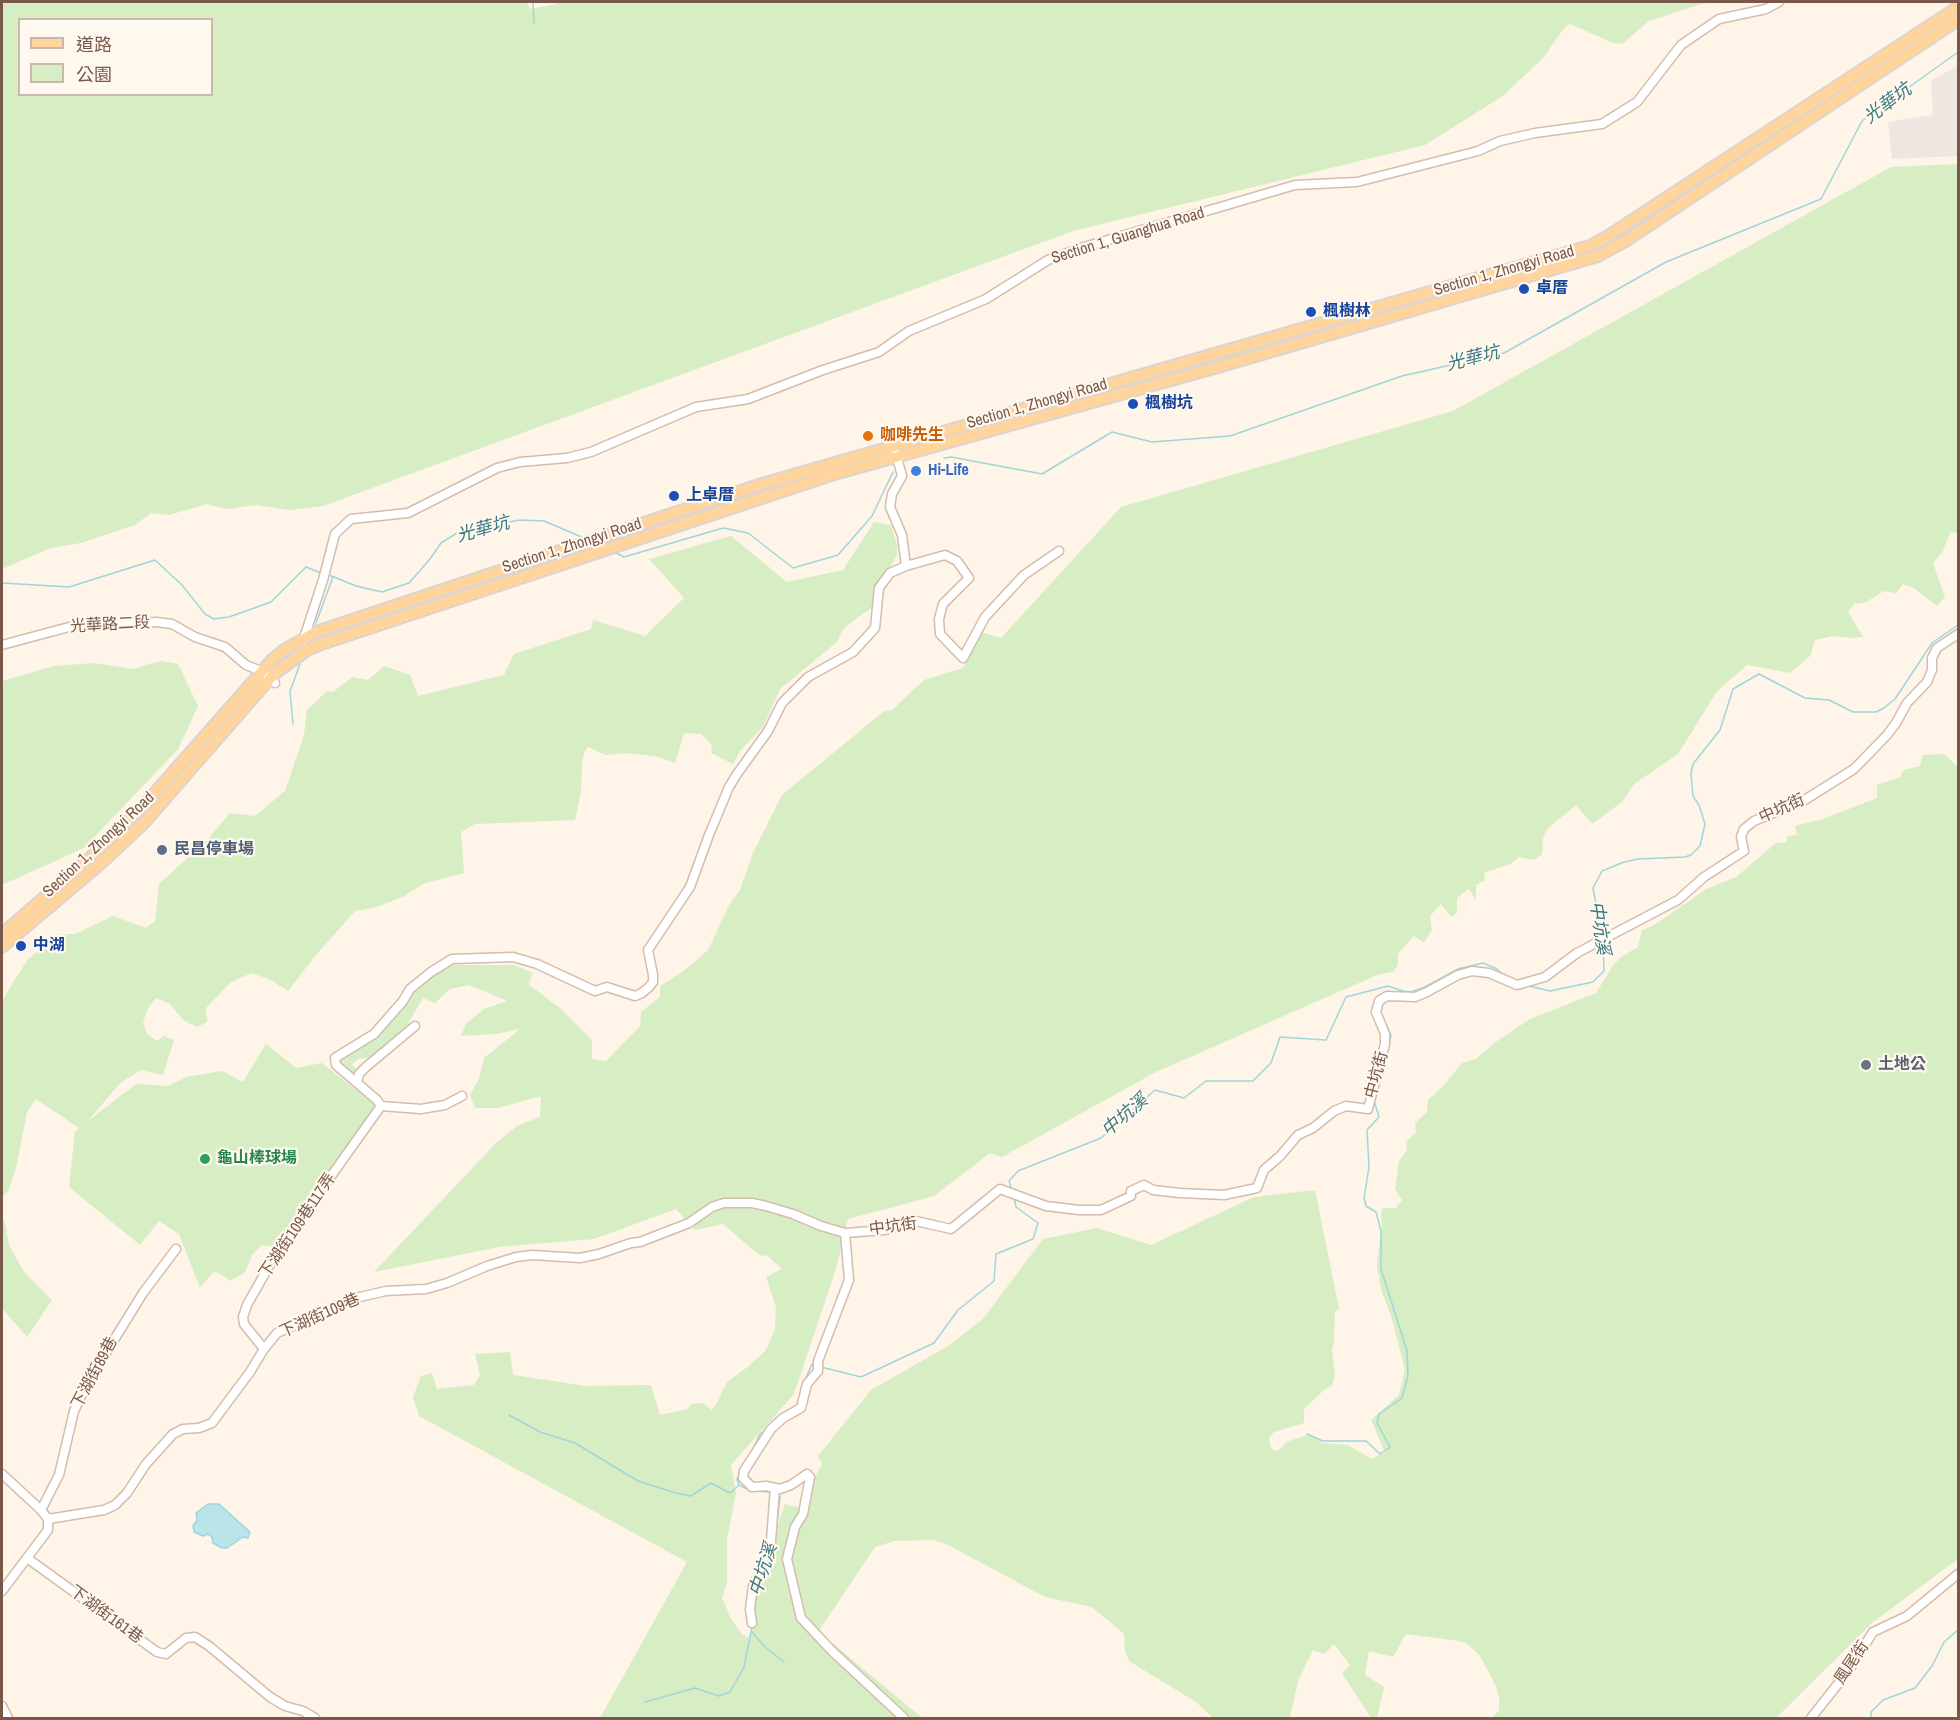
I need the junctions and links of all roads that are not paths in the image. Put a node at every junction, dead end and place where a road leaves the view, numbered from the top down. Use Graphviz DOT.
graph roads {
  1 [pos="1779,2"];
  2 [pos="1955,15"];
  3 [pos="1707,169"];
  4 [pos="1717,184"];
  5 [pos="1301,336"];
  6 [pos="1088,387"];
  7 [pos="1093,405"];
  8 [pos="893,442"];
  9 [pos="898,457"];
  10 [pos="638,521"];
  11 [pos="643,538"];
  12 [pos="1059,551"];
  13 [pos="906,566"];
  14 [pos="1959,634"];
  15 [pos="302,639"];
  16 [pos="2,645"];
  17 [pos="307,650"];
  18 [pos="269,678"];
  19 [pos="95,860"];
  20 [pos="2,934"];
  21 [pos="2,947"];
  22 [pos="415,1026"];
  23 [pos="357,1082"];
  24 [pos="462,1095"];
  25 [pos="381,1106"];
  26 [pos="845,1233"];
  27 [pos="631,1243"];
  28 [pos="176,1249"];
  29 [pos="264,1349"];
  30 [pos="2,1474"];
  31 [pos="774,1493"];
  32 [pos="41,1510"];
  33 [pos="48,1519"];
  34 [pos="27,1558"];
  35 [pos="1959,1574"];
  36 [pos="2,1592"];
  37 [pos="752,1623"];
  38 [pos="2,1706"];
  39 [pos="8,1719"];
  40 [pos="315,1719"];
  41 [pos="903,1719"];
  42 [pos="1811,1719"];
  1 -- 15 [label="street, Section 1, Guanghua Road"];
  2 -- 3 [label="main road, Section 1, Zhongyi Road"];
  2 -- 4 [label="main road, Section 1, Zhongyi Road"];
  3 -- 4 [label="main road"];
  3 -- 5 [label="main road, Section 1, Zhongyi Road"];
  4 -- 5 [label="main road, Section 1, Zhongyi Road"];
  5 -- 6 [label="main road, Section 1, Zhongyi Road"];
  5 -- 7 [label="main road, Section 1, Zhongyi Road"];
  6 -- 7 [label="main road"];
  6 -- 8 [label="main road, Section 1, Zhongyi Road"];
  7 -- 9 [label="main road, Section 1, Zhongyi Road"];
  8 -- 9 [label="street"];
  8 -- 10 [label="main road, Section 1, Zhongyi Road"];
  9 -- 11 [label="main road, Section 1, Zhongyi Road"];
  9 -- 13 [label="street"];
  10 -- 11 [label="main road"];
  10 -- 15 [label="main road, Section 1, Zhongyi Road"];
  11 -- 17 [label="main road, Section 1, Zhongyi Road"];
  12 -- 13 [label="street"];
  13 -- 23 [label="street"];
  14 -- 26 [label="street, 中坑街"];
  15 -- 17 [label="street"];
  15 -- 18 [label="main road, Section 1, Zhongyi Road"];
  16 -- 18 [label="street, 光華路二段"];
  17 -- 18 [label="main road, Section 1, Zhongyi Road"];
  18 -- 19 [label="main road, Section 1, Zhongyi Road"];
  19 -- 20 [label="main road, Section 1, Zhongyi Road"];
  19 -- 21 [label="main road, Section 1, Zhongyi Road"];
  22 -- 23 [label="street"];
  23 -- 25 [label="street"];
  24 -- 25 [label="street"];
  25 -- 29 [label="street, 下湖街109巷117弄"];
  26 -- 27 [label="street, 中坑街"];
  26 -- 31 [label="street"];
  27 -- 29 [label="street, 下湖街109巷"];
  28 -- 32 [label="street, 下湖街89巷"];
  29 -- 33 [label="street, 下湖街109巷"];
  30 -- 32 [label="street"];
  31 -- 37 [label="street"];
  31 -- 41 [label="street"];
  32 -- 33 [label="street"];
  33 -- 34 [label="street"];
  34 -- 36 [label="street"];
  34 -- 40 [label="street, 下湖街161巷"];
  35 -- 42 [label="street, 風尾街"];
  38 -- 39 [label="street"];
}
